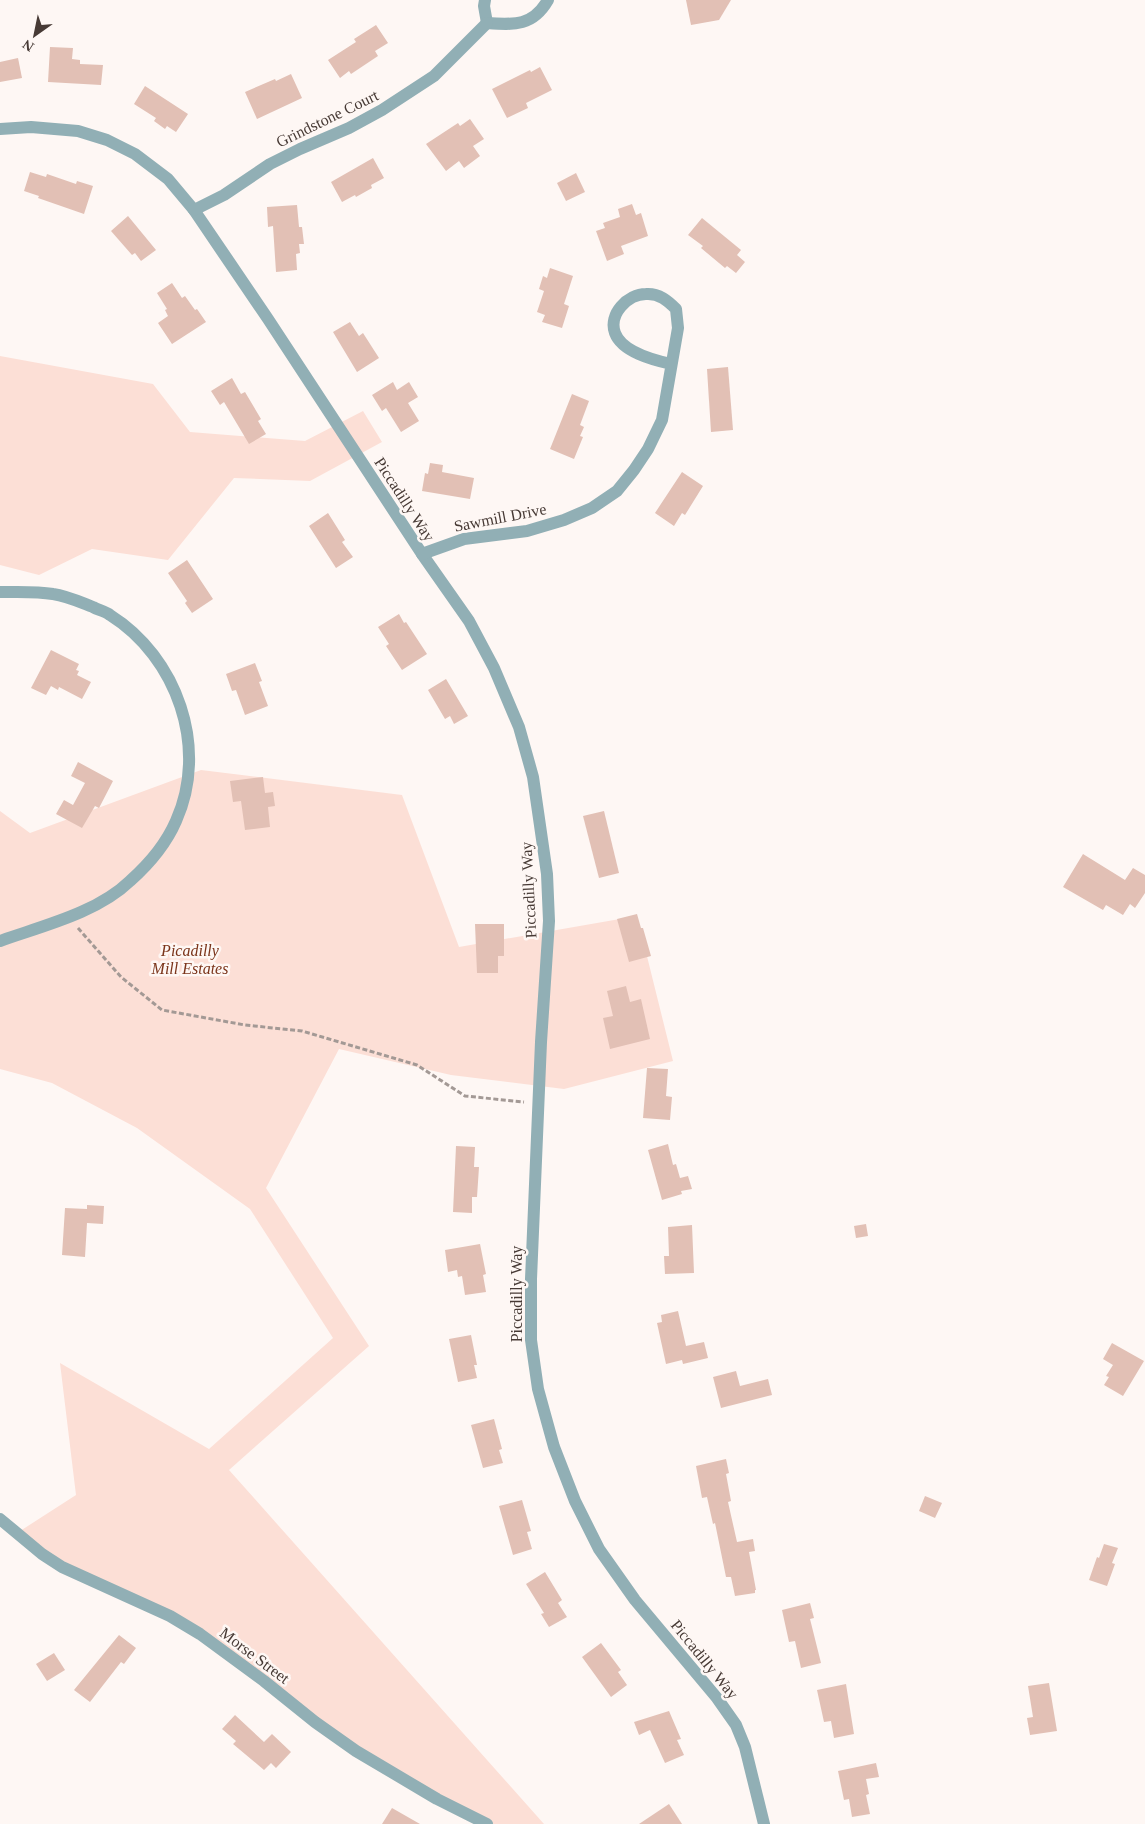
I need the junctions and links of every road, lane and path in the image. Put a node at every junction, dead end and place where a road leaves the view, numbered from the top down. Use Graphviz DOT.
graph roads {
  1 [pos="486,0"];
  2 [pos="548,0"];
  3 [pos="487,23"];
  4 [pos="0,129"];
  5 [pos="194,210"];
  6 [pos="671,364"];
  7 [pos="422,554"];
  8 [pos="0,592"];
  9 [pos="67,916"];
  10 [pos="0,941"];
  11 [pos="539,1103"];
  12 [pos="0,1519"];
  13 [pos="487,1824"];
  14 [pos="764,1824"];
  1 -- 3 [label="street"];
  2 -- 3 [label="street"];
  3 -- 5 [label="street, Grindstone Court"];
  4 -- 5 [label="street, Piccadilly Way"];
  5 -- 7 [label="street, Piccadilly Way"];
  6 -- 6 [label="street, Sawmill Drive"];
  6 -- 7 [label="street, Sawmill Drive"];
  7 -- 11 [label="street, Piccadilly Way"];
  8 -- 9 [label="street"];
  9 -- 10 [label="street"];
  9 -- 11 [label="path"];
  11 -- 14 [label="street, Piccadilly Way"];
  12 -- 13 [label="street, Morse Street"];
}
